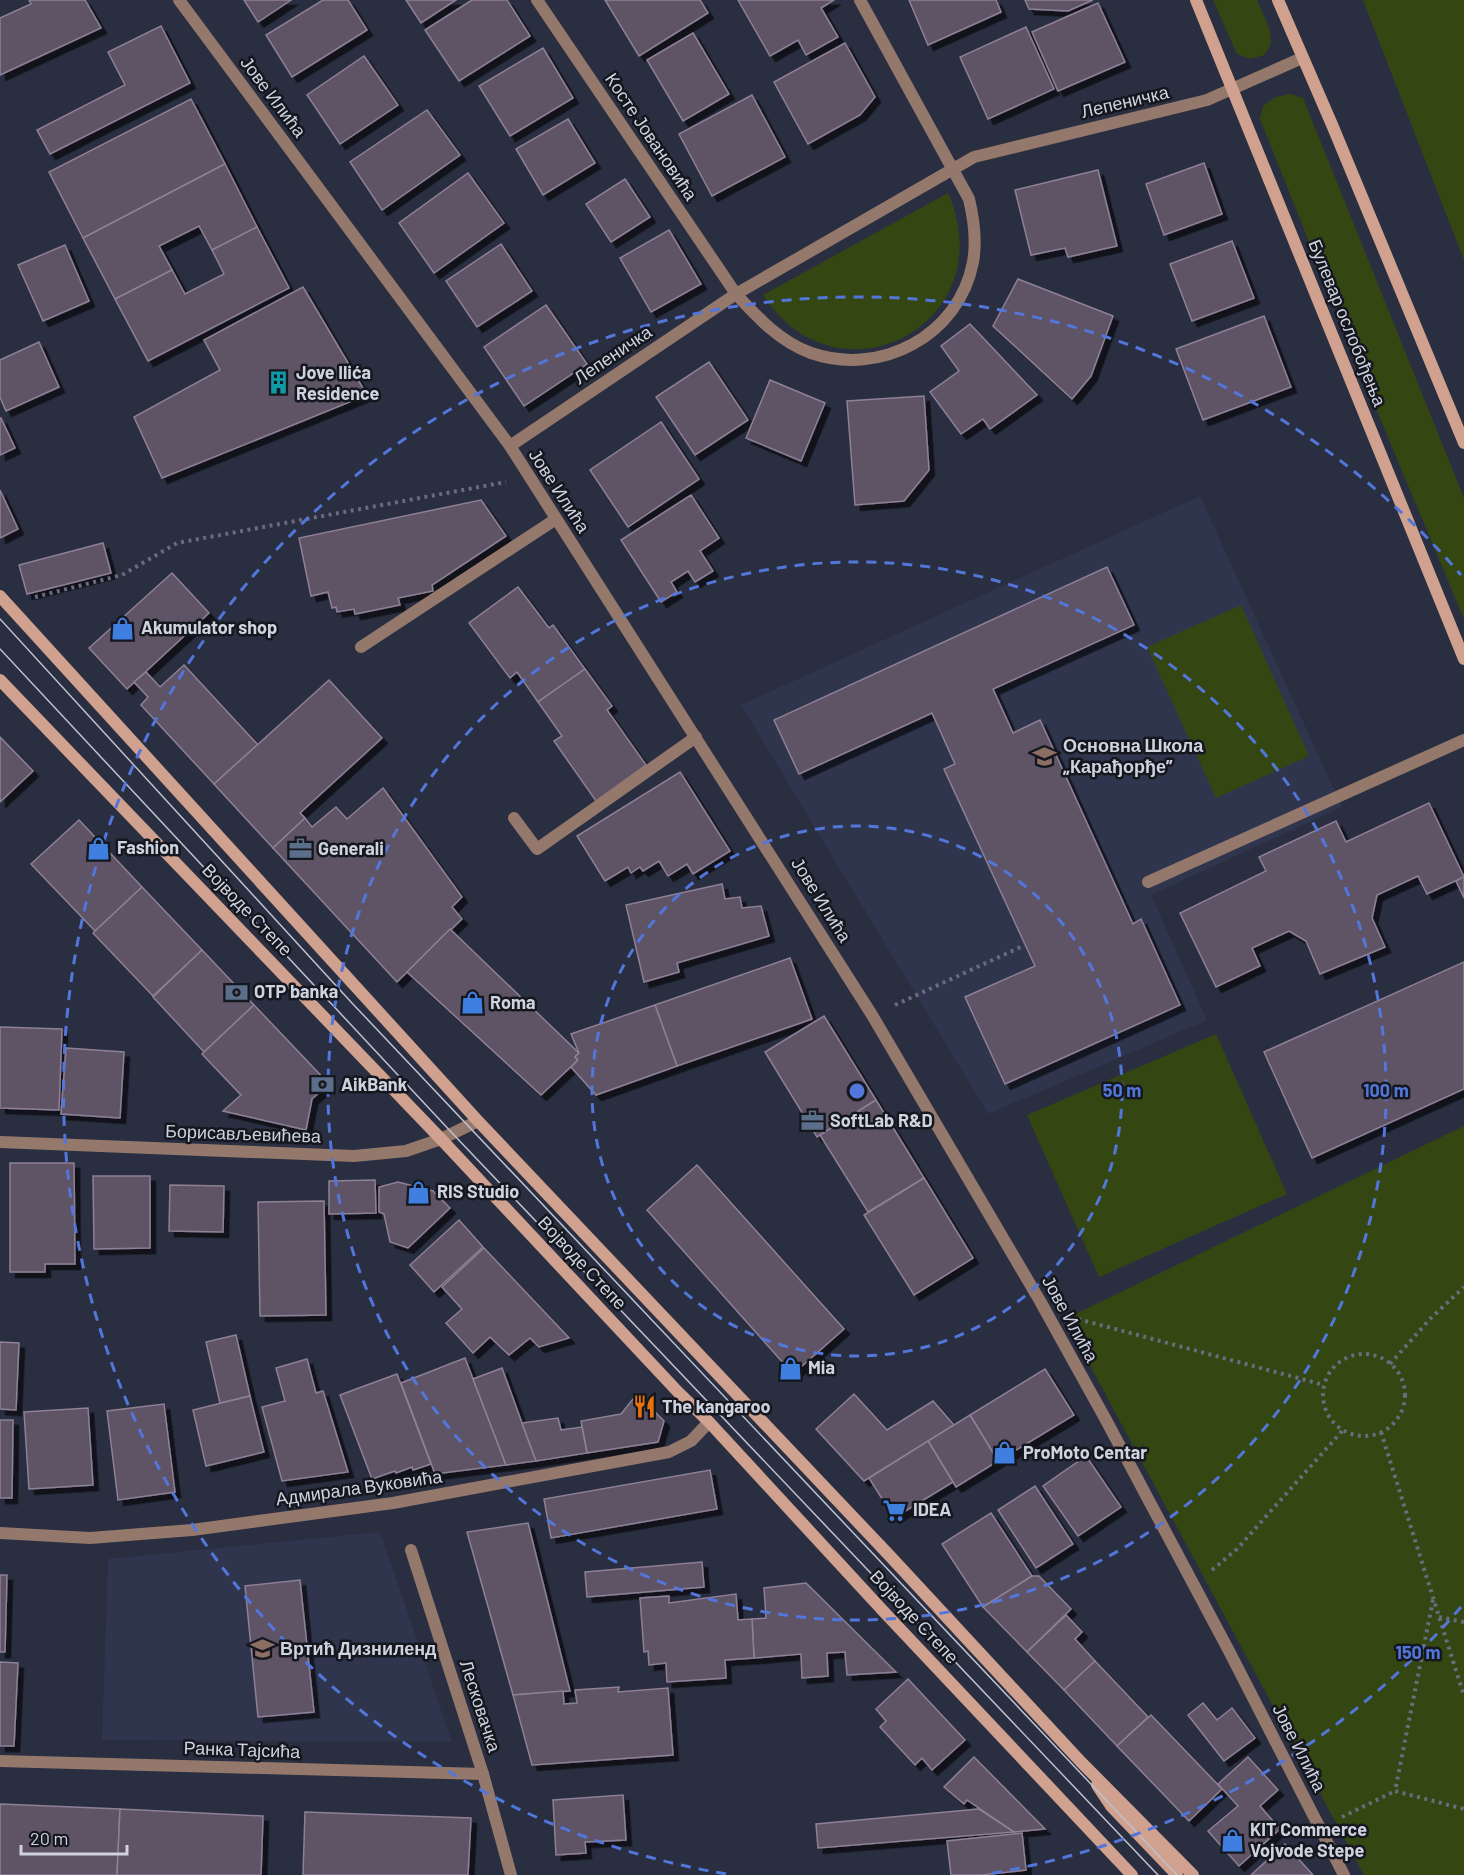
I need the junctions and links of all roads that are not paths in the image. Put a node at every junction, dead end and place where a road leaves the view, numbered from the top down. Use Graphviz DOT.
graph roads {
  1 [pos="179,0"];
  2 [pos="537,0"];
  3 [pos="860,0"];
  4 [pos="1196,0"];
  5 [pos="1278,0"];
  6 [pos="1302,58"];
  7 [pos="1234,90"];
  8 [pos="952,168"];
  9 [pos="736,294"];
  10 [pos="1464,443"];
  11 [pos="510,446"];
  12 [pos="556,519"];
  13 [pos="0,596"];
  14 [pos="361,647"];
  15 [pos="1464,659"];
  16 [pos="0,680"];
  17 [pos="696,737"];
  18 [pos="1464,740"];
  19 [pos="514,818"];
  20 [pos="1148,882"];
  21 [pos="478,1121"];
  22 [pos="441,1139"];
  23 [pos="0,1142"];
  24 [pos="709,1422"];
  25 [pos="0,1533"];
  26 [pos="411,1550"];
  27 [pos="0,1761"];
  28 [pos="1081,1762"];
  29 [pos="483,1774"];
  30 [pos="511,1875"];
  31 [pos="1132,1875"];
  32 [pos="1177,1875"];
  33 [pos="1193,1875"];
  34 [pos="1344,1875"];
  1 -- 11 [label="street, Јове Илића"];
  2 -- 9 [label="street, Косте Јовановића"];
  3 -- 8 [label="street"];
  4 -- 7 [label="main road, Булевар ослобођења"];
  5 -- 6 [label="main road"];
  6 -- 7 [label="street, Лепеничка"];
  6 -- 10 [label="main road"];
  7 -- 8 [label="street, Лепеничка"];
  7 -- 15 [label="main road, Булевар ослобођења"];
  8 -- 9 [label="street, Лепеничка"];
  8 -- 9 [label="street"];
  9 -- 11 [label="street, Лепеничка"];
  11 -- 12 [label="street, Јове Илића"];
  12 -- 14 [label="street"];
  12 -- 17 [label="street, Јове Илића"];
  13 -- 21 [label="main road, Војводе Степе"];
  16 -- 22 [label="main road, Војводе Степе"];
  17 -- 19 [label="street"];
  17 -- 34 [label="street, Јове Илића"];
  18 -- 20 [label="street"];
  21 -- 22 [label="street, Борисављевићева"];
  21 -- 28 [label="main road, Војводе Степе"];
  22 -- 23 [label="street, Борисављевићева"];
  22 -- 24 [label="main road, Војводе Степе"];
  24 -- 25 [label="street, Адмирала Вуковића"];
  24 -- 31 [label="main road, Војводе Степе"];
  26 -- 29 [label="street, Лесковачка"];
  27 -- 29 [label="street, Ранка Тајсића"];
  28 -- 32 [label="main road, Војводе Степе"];
  28 -- 33 [label="main road, Војводе Степе"];
  29 -- 30 [label="street, Лесковачка"];
}
